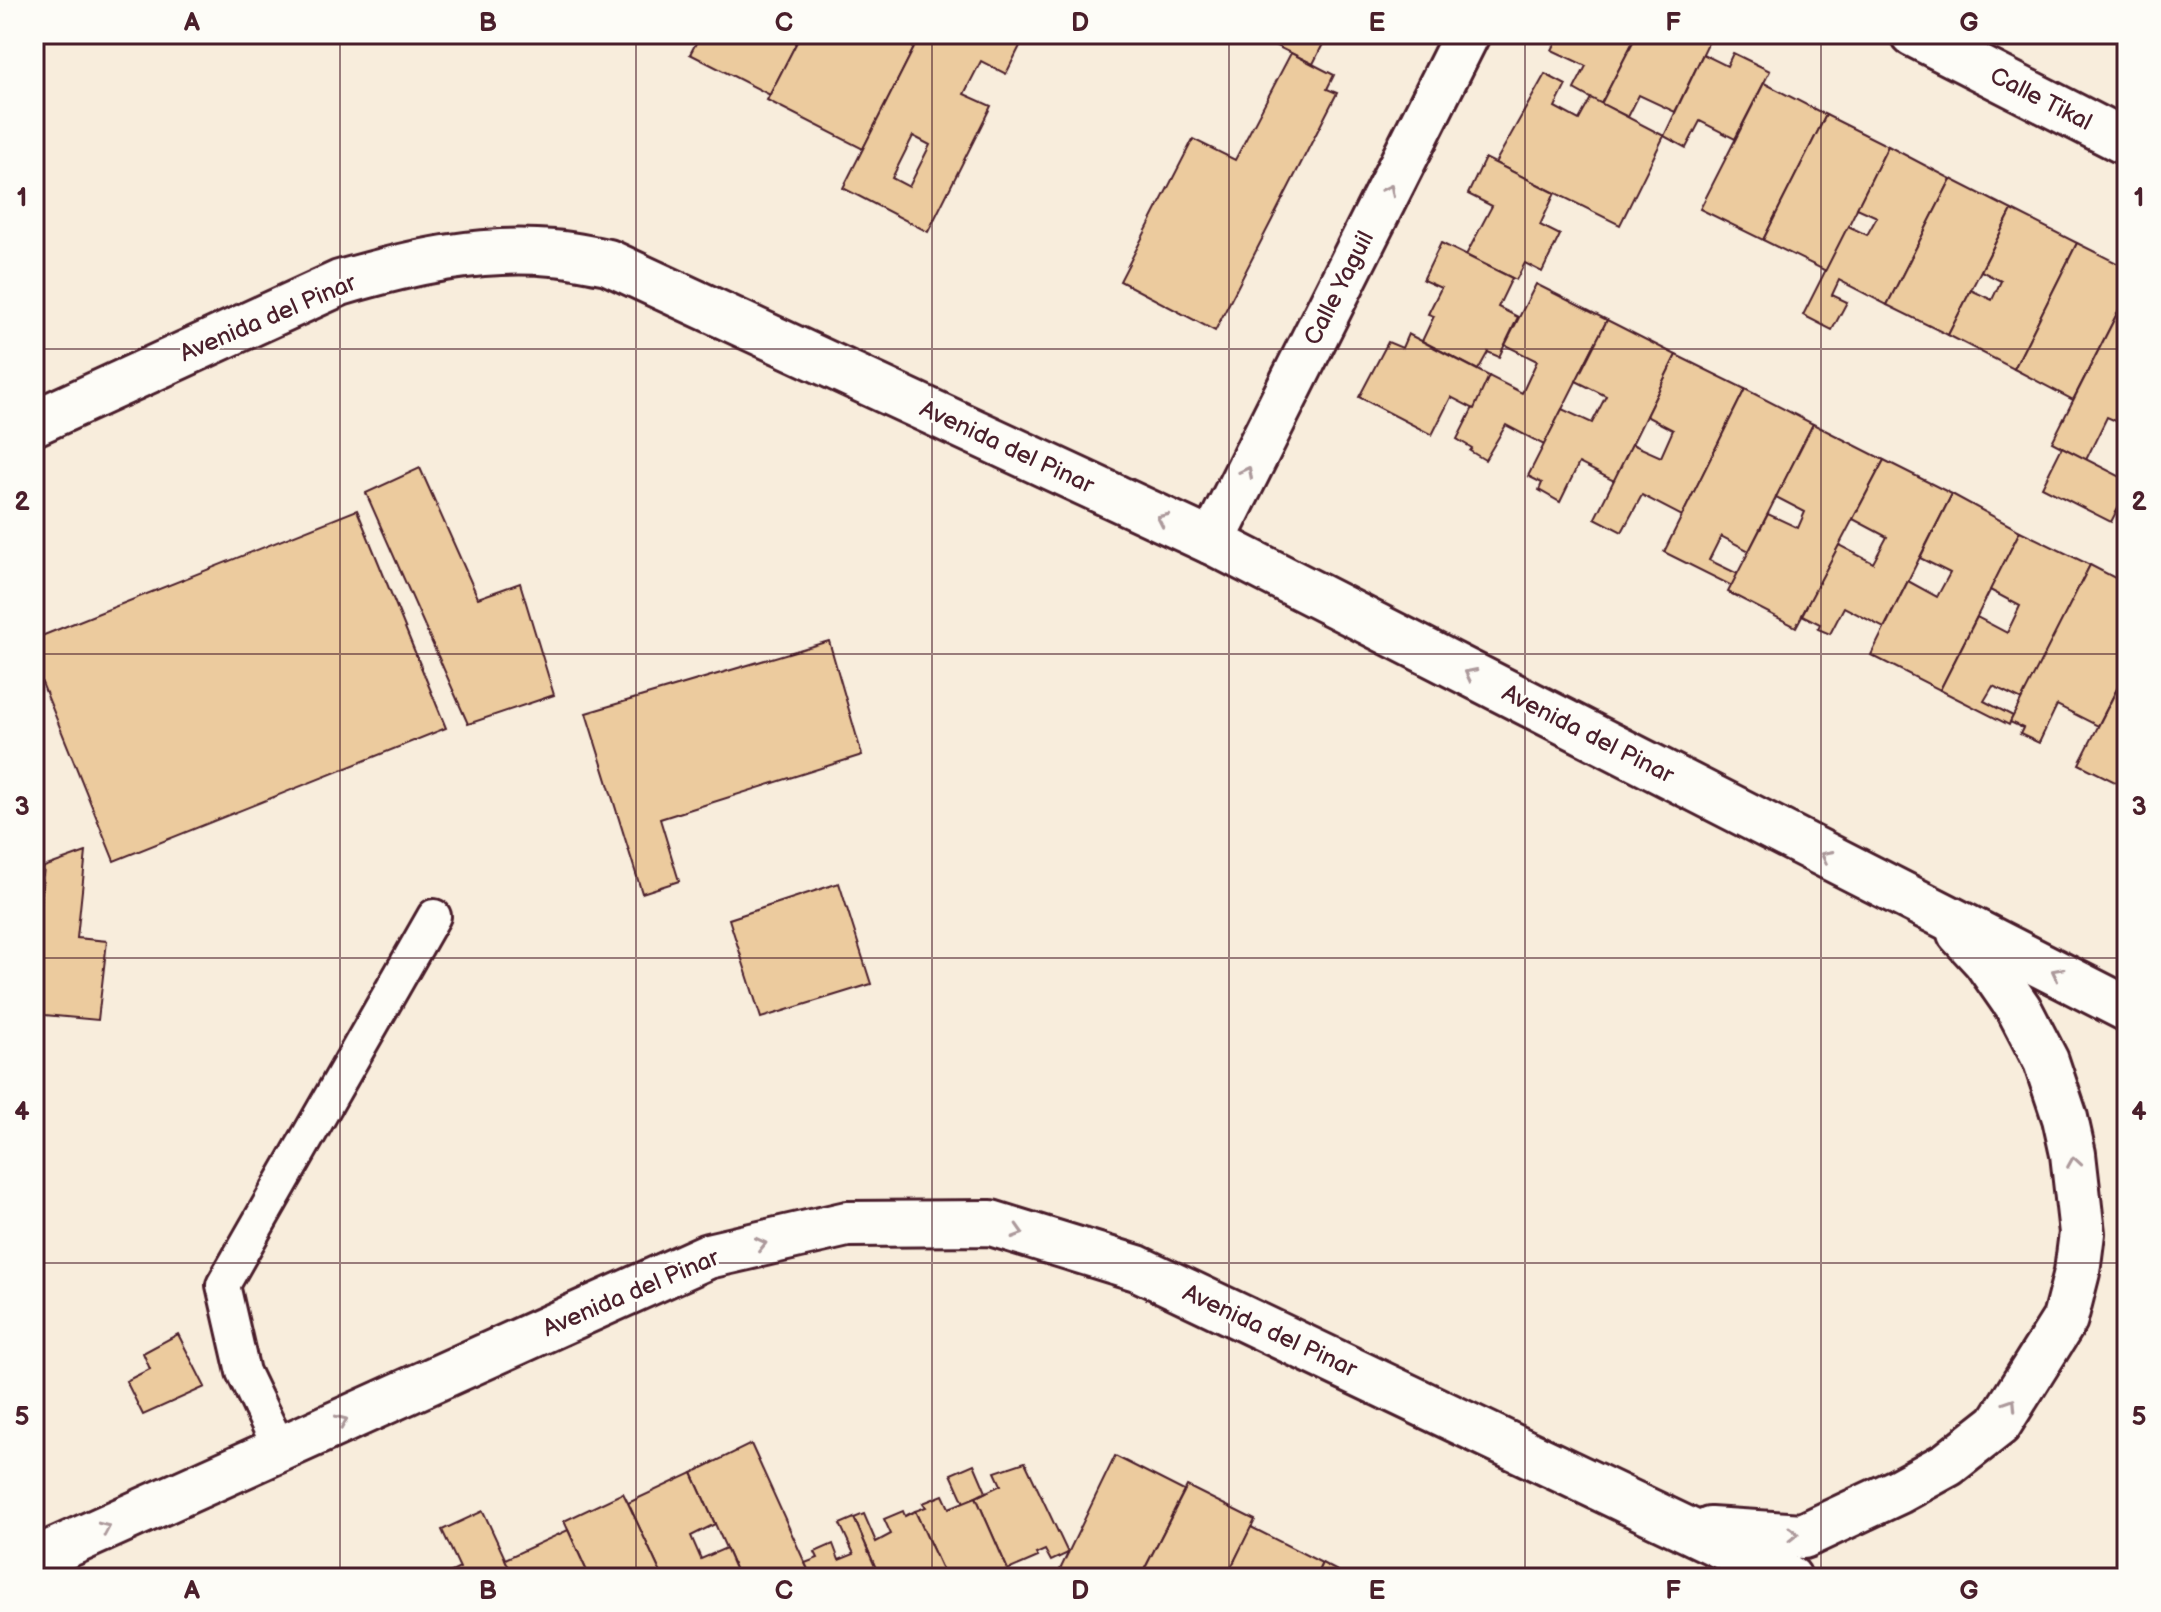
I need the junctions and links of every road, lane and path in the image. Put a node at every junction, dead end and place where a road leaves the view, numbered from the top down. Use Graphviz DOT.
graph roads {
  1 [pos="1467,34"];
  2 [pos="1913,34"];
  3 [pos="2127,143"];
  4 [pos="34,423"];
  5 [pos="1212,542"];
  6 [pos="434,916"];
  7 [pos="1944,916"];
  8 [pos="2127,1009"];
  9 [pos="280,1449"];
  10 [pos="1687,1529"];
  11 [pos="34,1560"];
  12 [pos="1789,1578"];
  5 -- 1 [label="street, Calle Yaguil, one-way"];
  2 -- 3 [label="street, Calle Tikal"];
  5 -- 4 [label="street, Avenida del Pinar, one-way"];
  7 -- 5 [label="street, Avenida del Pinar, one-way"];
  6 -- 9 [label="lane"];
  8 -- 7 [label="street, Avenida del Pinar, one-way"];
  10 -- 7 [label="street, Avenida del Pinar, one-way"];
  9 -- 10 [label="street, Avenida del Pinar, one-way"];
  11 -- 9 [label="street, Avenida del Pinar, one-way"];
  10 -- 12 [label="street, Avenida del Pinar"];
}
